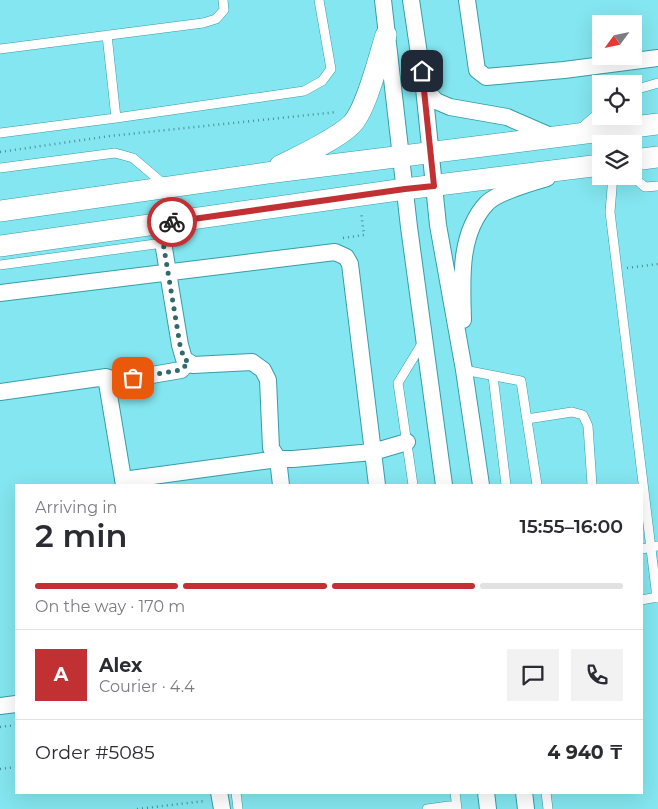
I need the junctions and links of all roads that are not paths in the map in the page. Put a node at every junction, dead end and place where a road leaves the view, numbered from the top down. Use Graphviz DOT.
graph roads {
  1 [pos="223,0"];
  2 [pos="319,0"];
  3 [pos="383,0"];
  4 [pos="411,0"];
  5 [pos="467,0"];
  6 [pos="107,35"];
  7 [pos="386,35"];
  8 [pos="0,49"];
  9 [pos="658,58"];
  10 [pos="658,83"];
  11 [pos="424,88"];
  12 [pos="642,88"];
  13 [pos="592,117"];
  14 [pos="116,118"];
  15 [pos="658,124"];
  16 [pos="0,133"];
  17 [pos="563,136"];
  18 [pos="431,153"];
  19 [pos="402,157"];
  20 [pos="658,157"];
  21 [pos="642,159"];
  22 [pos="592,166"];
  23 [pos="592,167"];
  24 [pos="0,168"];
  25 [pos="267,173"];
  26 [pos="642,184"];
  27 [pos="612,185"];
  28 [pos="434,186"];
  29 [pos="658,186"];
  30 [pos="168,187"];
  31 [pos="405,189"];
  32 [pos="0,211"];
  33 [pos="161,234"];
  34 [pos="0,246"];
  35 [pos="0,265"];
  36 [pos="168,272"];
  37 [pos="0,293"];
  38 [pos="424,340"];
  39 [pos="189,362"];
  40 [pos="464,370"];
  41 [pos="493,376"];
  42 [pos="106,377"];
  43 [pos="0,392"];
  44 [pos="528,419"];
  45 [pos="407,442"];
  46 [pos="372,452"];
  47 [pos="278,458"];
  48 [pos="124,482"];
  49 [pos="281,484"];
  50 [pos="377,484"];
  51 [pos="413,484"];
  52 [pos="444,484"];
  53 [pos="482,484"];
  54 [pos="506,484"];
  55 [pos="537,484"];
  56 [pos="592,484"];
  57 [pos="655,547"];
  58 [pos="658,597"];
  59 [pos="643,600"];
  60 [pos="15,704"];
  61 [pos="0,706"];
  62 [pos="236,794"];
  63 [pos="455,794"];
  64 [pos="486,794"];
  65 [pos="524,794"];
  66 [pos="546,794"];
  67 [pos="456,807"];
  68 [pos="238,809"];
  69 [pos="427,809"];
  70 [pos="488,809"];
  71 [pos="526,809"];
  72 [pos="548,809"];
  1 -- 6 [label="lane"];
  2 -- 14 [label="lane"];
  3 -- 7 [label="street"];
  4 -- 11 [label="street"];
  5 -- 9 [label="street"];
  6 -- 8 [label="lane"];
  6 -- 14 [label="lane"];
  7 -- 19 [label="street"];
  7 -- 25 [label="street"];
  10 -- 12 [label="lane"];
  11 -- 17 [label="street"];
  11 -- 18 [label="street"];
  13 -- 17 [label="lane"];
  14 -- 16 [label="lane"];
  15 -- 17 [label="street"];
  17 -- 18 [label="street"];
  18 -- 19 [label="street"];
  18 -- 28 [label="street"];
  19 -- 25 [label="street"];
  19 -- 31 [label="street"];
  20 -- 21 [label="street"];
  22 -- 28 [label="street"];
  23 -- 40 [label="street"];
  24 -- 30 [label="lane"];
  25 -- 30 [label="street"];
  26 -- 29 [label="lane"];
  27 -- 57 [label="lane"];
  28 -- 31 [label="street"];
  28 -- 40 [label="street"];
  30 -- 32 [label="street"];
  31 -- 33 [label="street"];
  31 -- 38 [label="street"];
  33 -- 34 [label="street"];
  33 -- 35 [label="lane"];
  33 -- 36 [label="street"];
  36 -- 37 [label="street"];
  36 -- 39 [label="street"];
  36 -- 46 [label="street"];
  38 -- 45 [label="lane"];
  38 -- 52 [label="street"];
  39 -- 42 [label="street"];
  39 -- 47 [label="street"];
  40 -- 41 [label="lane"];
  40 -- 53 [label="street"];
  41 -- 44 [label="lane"];
  41 -- 54 [label="lane"];
  42 -- 43 [label="street"];
  42 -- 48 [label="street"];
  44 -- 55 [label="lane"];
  44 -- 56 [label="lane"];
  45 -- 46 [label="street"];
  45 -- 51 [label="lane"];
  46 -- 47 [label="street"];
  46 -- 50 [label="street"];
  47 -- 48 [label="street"];
  47 -- 49 [label="street"];
  57 -- 58 [label="lane"];
  58 -- 59 [label="lane"];
  60 -- 61 [label="street"];
  62 -- 68 [label="lane"];
  63 -- 67 [label="lane"];
  64 -- 70 [label="street"];
  65 -- 71 [label="street"];
  66 -- 72 [label="lane"];
  67 -- 69 [label="lane"];
}
